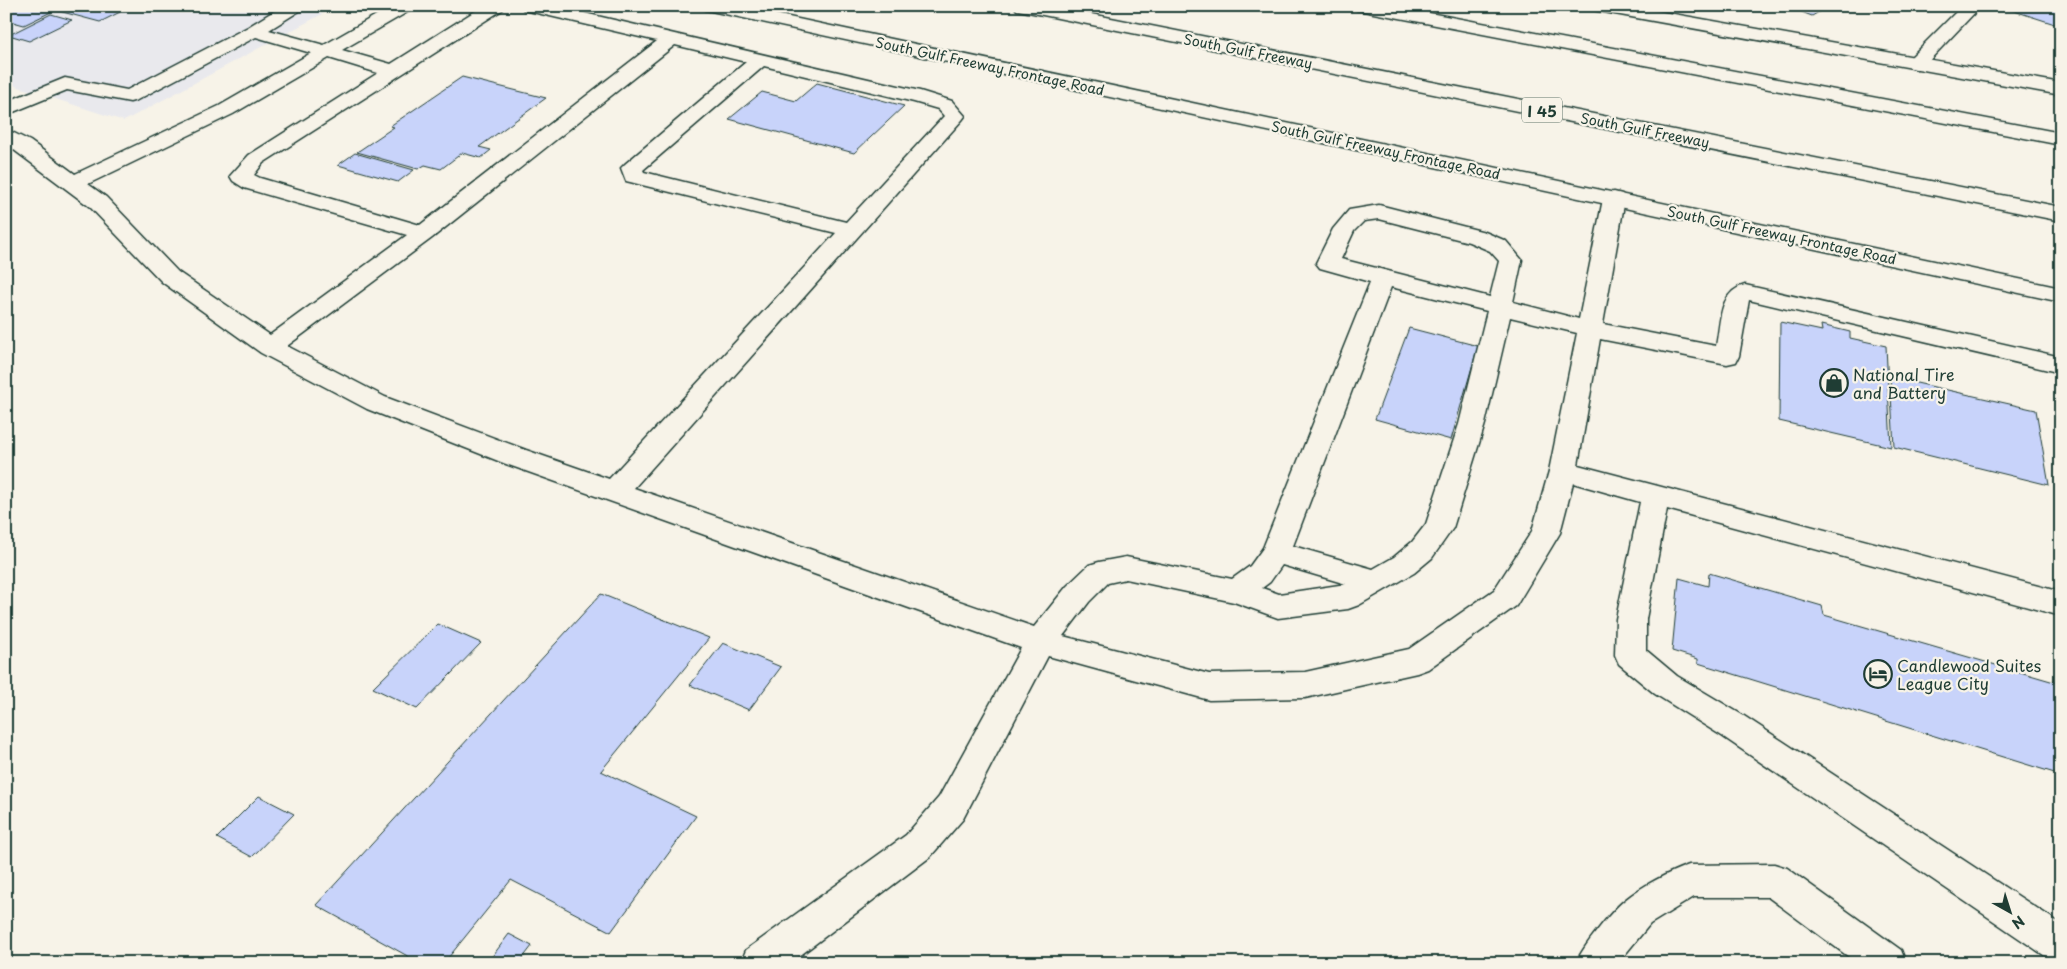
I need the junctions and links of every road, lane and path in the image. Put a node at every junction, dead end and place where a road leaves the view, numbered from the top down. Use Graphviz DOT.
graph roads {
  1 [pos="295,6"];
  2 [pos="405,6"];
  3 [pos="496,6"];
  4 [pos="530,6"];
  5 [pos="711,6"];
  6 [pos="1023,6"];
  7 [pos="1363,6"];
  8 [pos="1598,6"];
  9 [pos="1972,6"];
  10 [pos="254,30"];
  11 [pos="672,39"];
  12 [pos="328,52"];
  13 [pos="760,60"];
  14 [pos="1916,63"];
  15 [pos="394,71"];
  16 [pos="2061,88"];
  17 [pos="6,109"];
  18 [pos="6,135"];
  19 [pos="2061,139"];
  20 [pos="73,183"];
  21 [pos="1614,199"];
  22 [pos="2061,214"];
  23 [pos="852,230"];
  24 [pos="424,233"];
  25 [pos="1383,278"];
  26 [pos="2061,295"];
  27 [pos="1498,306"];
  28 [pos="1590,329"];
  29 [pos="270,347"];
  30 [pos="2061,365"];
  31 [pos="1563,471"];
  32 [pos="614,492"];
  33 [pos="1655,496"];
  34 [pos="1276,552"];
  35 [pos="1378,582"];
  36 [pos="1238,591"];
  37 [pos="2061,604"];
  38 [pos="1040,642"];
  39 [pos="2061,945"];
  40 [pos="759,963"];
  41 [pos="1594,963"];
  42 [pos="1888,963"];
  1 -- 10 [label="main road"];
  2 -- 12 [label="main road"];
  3 -- 15 [label="main road"];
  4 -- 11 [label="main road"];
  5 -- 21 [label="main road, South Gulf Freeway Frontage Road"];
  6 -- 22 [label="main road, South Gulf Freeway / I 45"];
  7 -- 19 [label="main road"];
  8 -- 14 [label="main road"];
  9 -- 14 [label="main road"];
  10 -- 12 [label="main road"];
  10 -- 17 [label="main road"];
  11 -- 13 [label="main road"];
  11 -- 24 [label="main road"];
  12 -- 15 [label="main road"];
  12 -- 20 [label="main road"];
  13 -- 23 [label="main road"];
  13 -- 23 [label="main road"];
  14 -- 16 [label="main road"];
  15 -- 24 [label="main road"];
  18 -- 20 [label="main road"];
  20 -- 29 [label="main road"];
  21 -- 26 [label="main road, South Gulf Freeway Frontage Road"];
  21 -- 28 [label="main road"];
  23 -- 32 [label="main road"];
  24 -- 29 [label="main road"];
  25 -- 27 [label="main road"];
  25 -- 27 [label="main road"];
  25 -- 34 [label="main road"];
  27 -- 28 [label="main road"];
  27 -- 35 [label="main road"];
  28 -- 30 [label="main road"];
  28 -- 31 [label="main road"];
  29 -- 32 [label="main road"];
  31 -- 33 [label="main road"];
  31 -- 38 [label="main road"];
  32 -- 38 [label="main road"];
  33 -- 37 [label="main road"];
  33 -- 39 [label="main road"];
  34 -- 35 [label="main road"];
  34 -- 36 [label="main road"];
  35 -- 36 [label="main road"];
  36 -- 38 [label="main road"];
  38 -- 40 [label="main road"];
  41 -- 42 [label="main road"];
}
